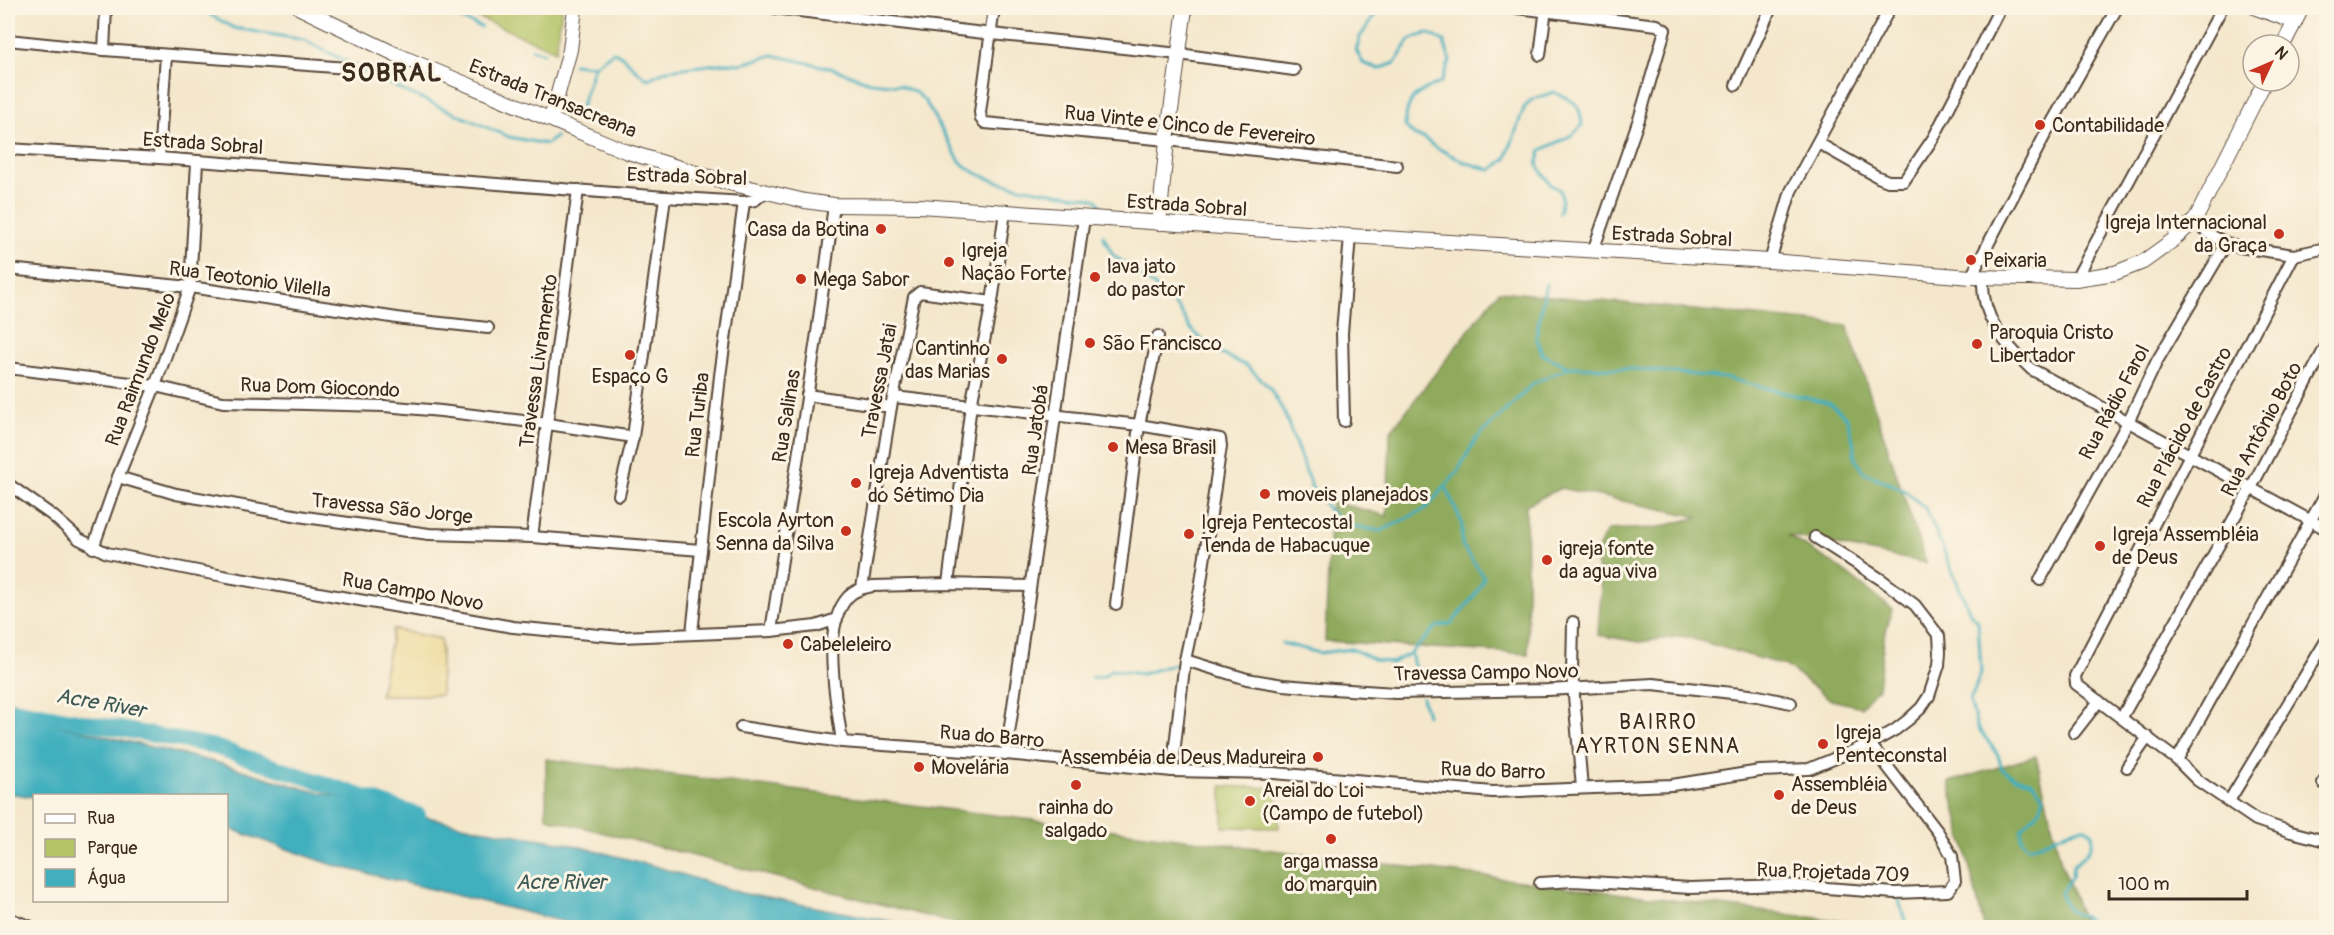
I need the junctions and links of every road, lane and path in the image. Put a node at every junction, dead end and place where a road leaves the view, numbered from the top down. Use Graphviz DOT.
graph roads {
  1 [pos="105,8"];
  2 [pos="300,8"];
  3 [pos="575,8"];
  4 [pos="774,8"];
  5 [pos="994,8"];
  6 [pos="1185,8"];
  7 [pos="1517,8"];
  8 [pos="1771,8"];
  9 [pos="1890,8"];
  10 [pos="2000,8"];
  11 [pos="2116,8"];
  12 [pos="2222,8"];
  13 [pos="2256,8"];
  14 [pos="2302,8"];
  15 [pos="803,9"];
  16 [pos="1546,10"];
  17 [pos="2295,21"];
  18 [pos="2289,33"];
  19 [pos="992,34"];
  20 [pos="8,40"];
  21 [pos="104,50"];
  22 [pos="1179,54"];
  23 [pos="166,55"];
  24 [pos="1540,55"];
  25 [pos="348,68"];
  26 [pos="1294,70"];
  27 [pos="1736,85"];
  28 [pos="2259,93"];
  29 [pos="551,119"];
  30 [pos="1167,140"];
  31 [pos="1818,143"];
  32 [pos="8,149"];
  33 [pos="159,158"];
  34 [pos="197,162"];
  35 [pos="1397,166"];
  36 [pos="578,190"];
  37 [pos="765,192"];
  38 [pos="665,197"];
  39 [pos="744,202"];
  40 [pos="834,205"];
  41 [pos="1005,212"];
  42 [pos="1084,218"];
  43 [pos="2195,220"];
  44 [pos="1159,223"];
  45 [pos="1350,236"];
  46 [pos="2226,244"];
  47 [pos="2326,248"];
  48 [pos="1593,252"];
  49 [pos="2294,255"];
  50 [pos="1770,261"];
  51 [pos="8,268"];
  52 [pos="1977,278"];
  53 [pos="2076,279"];
  54 [pos="190,287"];
  55 [pos="992,302"];
  56 [pos="488,328"];
  57 [pos="1158,336"];
  58 [pos="2326,346"];
  59 [pos="8,368"];
  60 [pos="155,386"];
  61 [pos="807,395"];
  62 [pos="892,402"];
  63 [pos="971,405"];
  64 [pos="1055,415"];
  65 [pos="1344,421"];
  66 [pos="2127,422"];
  67 [pos="548,424"];
  68 [pos="1139,425"];
  69 [pos="633,437"];
  70 [pos="2190,453"];
  71 [pos="118,477"];
  72 [pos="8,484"];
  73 [pos="2251,488"];
  74 [pos="2326,493"];
  75 [pos="619,495"];
  76 [pos="2311,520"];
  77 [pos="2326,529"];
  78 [pos="532,537"];
  79 [pos="1815,537"];
  80 [pos="93,548"];
  81 [pos="701,550"];
  82 [pos="2040,580"];
  83 [pos="948,584"];
  84 [pos="1030,586"];
  85 [pos="862,588"];
  86 [pos="1116,604"];
  87 [pos="838,614"];
  88 [pos="1574,622"];
  89 [pos="771,631"];
  90 [pos="692,633"];
  91 [pos="2326,641"];
  92 [pos="1185,660"];
  93 [pos="1573,690"];
  94 [pos="2099,701"];
  95 [pos="1791,703"];
  96 [pos="2121,717"];
  97 [pos="741,727"];
  98 [pos="2074,733"];
  99 [pos="2148,737"];
  100 [pos="842,742"];
  101 [pos="1870,744"];
  102 [pos="1006,754"];
  103 [pos="2177,759"];
  104 [pos="2127,767"];
  105 [pos="1172,771"];
  106 [pos="1582,788"];
  107 [pos="2229,801"];
  108 [pos="2326,841"];
  109 [pos="1540,883"];
  110 [pos="8,918"];
  111 [pos="34,927"];
  1 -- 21 [label="street"];
  2 -- 29 [label="street, Estrada Transacreana"];
  3 -- 29 [label="street"];
  4 -- 15 [label="street"];
  5 -- 19 [label="street"];
  6 -- 22 [label="street"];
  7 -- 16 [label="street"];
  8 -- 27 [label="street"];
  9 -- 31 [label="street"];
  10 -- 31 [label="street"];
  11 -- 52 [label="street"];
  12 -- 53 [label="street"];
  13 -- 17 [label="street"];
  14 -- 17 [label="street"];
  15 -- 19 [label="street"];
  16 -- 24 [label="street"];
  16 -- 48 [label="street"];
  17 -- 18 [label="street"];
  19 -- 22 [label="street"];
  19 -- 30 [label="street, Rua Vinte e Cinco de Fevereiro"];
  20 -- 21 [label="street"];
  21 -- 23 [label="street"];
  22 -- 26 [label="street"];
  22 -- 30 [label="street"];
  23 -- 25 [label="street"];
  23 -- 33 [label="street"];
  28 -- 43 [label="street, Estrada Sobral"];
  29 -- 37 [label="street, Estrada Transacreana"];
  30 -- 35 [label="street, Rua Vinte e Cinco de Fevereiro"];
  30 -- 44 [label="street"];
  31 -- 50 [label="street"];
  32 -- 33 [label="street, Estrada Sobral"];
  33 -- 34 [label="street, Estrada Sobral"];
  34 -- 36 [label="street, Estrada Sobral"];
  34 -- 54 [label="street, Rua Raimundo Melo"];
  36 -- 38 [label="street, Estrada Sobral"];
  36 -- 67 [label="street, Travessa Livramento"];
  37 -- 39 [label="street, Estrada Sobral"];
  37 -- 40 [label="street, Estrada Sobral"];
  38 -- 39 [label="street, Estrada Sobral"];
  38 -- 69 [label="street"];
  39 -- 81 [label="street, Rua Turiba"];
  40 -- 41 [label="street, Estrada Sobral"];
  40 -- 61 [label="street, Rua Salinas"];
  41 -- 42 [label="street, Estrada Sobral"];
  41 -- 55 [label="street"];
  42 -- 44 [label="street, Estrada Sobral"];
  42 -- 64 [label="street, Rua Jatobá"];
  43 -- 46 [label="street"];
  43 -- 53 [label="street, Estrada Sobral"];
  44 -- 45 [label="street, Estrada Sobral"];
  45 -- 48 [label="street, Estrada Sobral"];
  45 -- 65 [label="street"];
  46 -- 49 [label="street"];
  46 -- 66 [label="street, Rua Rádio Farol"];
  47 -- 49 [label="street"];
  48 -- 50 [label="street, Estrada Sobral"];
  49 -- 70 [label="street, Rua Plácido de Castro"];
  50 -- 52 [label="street, Estrada Sobral"];
  51 -- 54 [label="street, Rua Teotonio Vilella"];
  52 -- 53 [label="street, Estrada Sobral"];
  52 -- 66 [label="street"];
  54 -- 56 [label="street, Rua Teotonio Vilella"];
  54 -- 60 [label="street, Rua Raimundo Melo"];
  55 -- 62 [label="street, Travessa Jatai"];
  55 -- 63 [label="street"];
  57 -- 68 [label="street"];
  58 -- 73 [label="street, Rua Antônio Boto"];
  59 -- 60 [label="street, Rua Dom Giocondo"];
  60 -- 67 [label="street, Rua Dom Giocondo"];
  60 -- 71 [label="street, Rua Raimundo Melo"];
  61 -- 62 [label="street"];
  61 -- 89 [label="street, Rua Salinas"];
  62 -- 63 [label="street"];
  62 -- 85 [label="street, Travessa Jatai"];
  63 -- 64 [label="street"];
  63 -- 83 [label="street"];
  64 -- 68 [label="street"];
  64 -- 84 [label="street, Rua Jatobá"];
  66 -- 70 [label="street"];
  66 -- 82 [label="street, Rua Rádio Farol"];
  67 -- 69 [label="street, Rua Dom Giocondo"];
  67 -- 78 [label="street, Travessa Livramento"];
  68 -- 86 [label="street"];
  68 -- 92 [label="street"];
  69 -- 75 [label="street"];
  70 -- 73 [label="street"];
  70 -- 94 [label="street, Rua Plácido de Castro"];
  71 -- 78 [label="street, Travessa São Jorge"];
  71 -- 80 [label="street, Rua Raimundo Melo"];
  72 -- 80 [label="street, Rua Campo Novo"];
  73 -- 76 [label="street"];
  73 -- 96 [label="street, Rua Antônio Boto"];
  74 -- 76 [label="street"];
  76 -- 77 [label="street"];
  76 -- 103 [label="street"];
  78 -- 81 [label="street, Travessa São Jorge"];
  79 -- 101 [label="street, Rua do Barro"];
  80 -- 90 [label="street, Rua Campo Novo"];
  81 -- 90 [label="street, Rua Turiba"];
  83 -- 84 [label="street"];
  83 -- 85 [label="street"];
  84 -- 102 [label="street, Rua Jatobá"];
  85 -- 87 [label="street"];
  87 -- 89 [label="street, Rua Campo Novo"];
  87 -- 100 [label="street"];
  88 -- 93 [label="street"];
  89 -- 90 [label="street, Rua Campo Novo"];
  91 -- 107 [label="street"];
  92 -- 93 [label="street, Travessa Campo Novo"];
  92 -- 105 [label="street"];
  93 -- 95 [label="street, Travessa Campo Novo"];
  93 -- 106 [label="street"];
  94 -- 96 [label="street"];
  94 -- 98 [label="street"];
  96 -- 99 [label="street"];
  97 -- 100 [label="street, Rua do Barro"];
  99 -- 103 [label="street"];
  99 -- 104 [label="street"];
  100 -- 102 [label="street, Rua do Barro"];
  101 -- 106 [label="street, Rua do Barro"];
  101 -- 109 [label="street, Rua Projetada 709"];
  102 -- 105 [label="street, Rua do Barro"];
  103 -- 107 [label="street"];
  105 -- 106 [label="street, Rua do Barro"];
  107 -- 108 [label="street"];
  110 -- 111 [label="street"];
}
